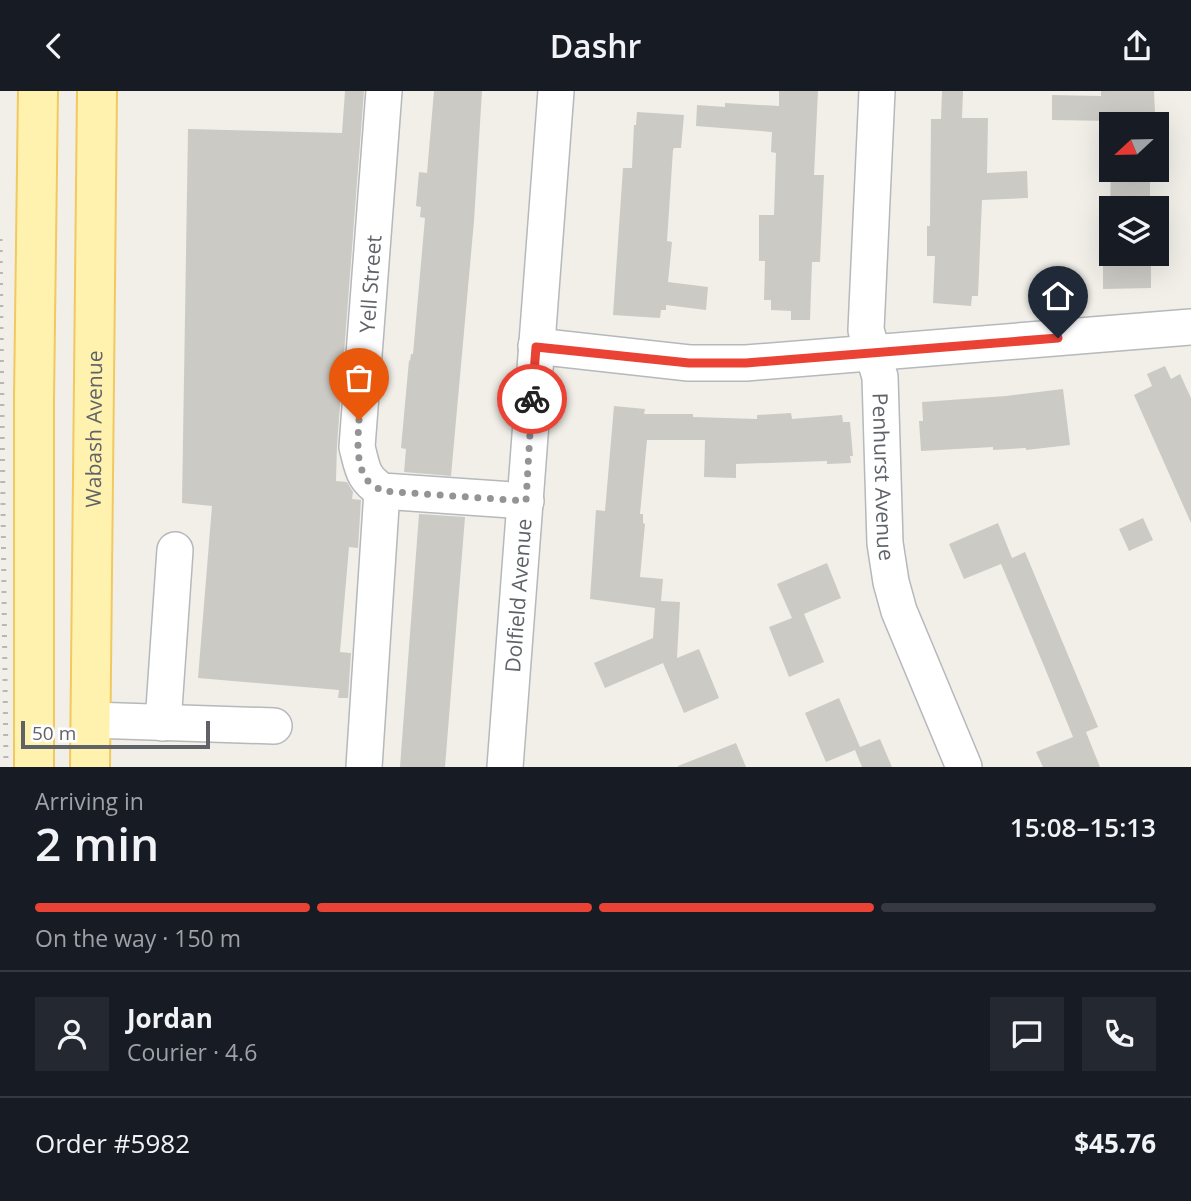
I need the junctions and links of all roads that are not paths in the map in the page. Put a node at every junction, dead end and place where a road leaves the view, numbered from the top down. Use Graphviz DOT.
graph roads {
  1 [pos="38,91"];
  2 [pos="97,91"];
  3 [pos="384,91"];
  4 [pos="556,91"];
  5 [pos="877,91"];
  6 [pos="1191,327"];
  7 [pos="536,347"];
  8 [pos="873,354"];
  9 [pos="34,399"];
  10 [pos="94,401"];
  11 [pos="382,491"];
  12 [pos="526,501"];
  13 [pos="175,550"];
  14 [pos="91,720"];
  15 [pos="163,723"];
  16 [pos="274,726"];
  17 [pos="34,767"];
  18 [pos="90,767"];
  19 [pos="364,767"];
  20 [pos="505,767"];
  21 [pos="964,767"];
  1 -- 9 [label="main road"];
  2 -- 10 [label="main road, Wabash Avenue"];
  3 -- 11 [label="street, Yell Street"];
  4 -- 7 [label="street, Dolfield Avenue"];
  5 -- 8 [label="street, Penhurst Avenue"];
  6 -- 8 [label="street"];
  7 -- 8 [label="street"];
  7 -- 12 [label="street, Dolfield Avenue"];
  8 -- 21 [label="street, Penhurst Avenue"];
  9 -- 10 [label="main road"];
  9 -- 17 [label="main road"];
  10 -- 14 [label="main road, Wabash Avenue"];
  11 -- 12 [label="street"];
  11 -- 19 [label="street"];
  12 -- 20 [label="street, Dolfield Avenue"];
  13 -- 15 [label="street"];
  14 -- 15 [label="street"];
  14 -- 18 [label="main road, Wabash Avenue"];
  15 -- 16 [label="street"];
}
